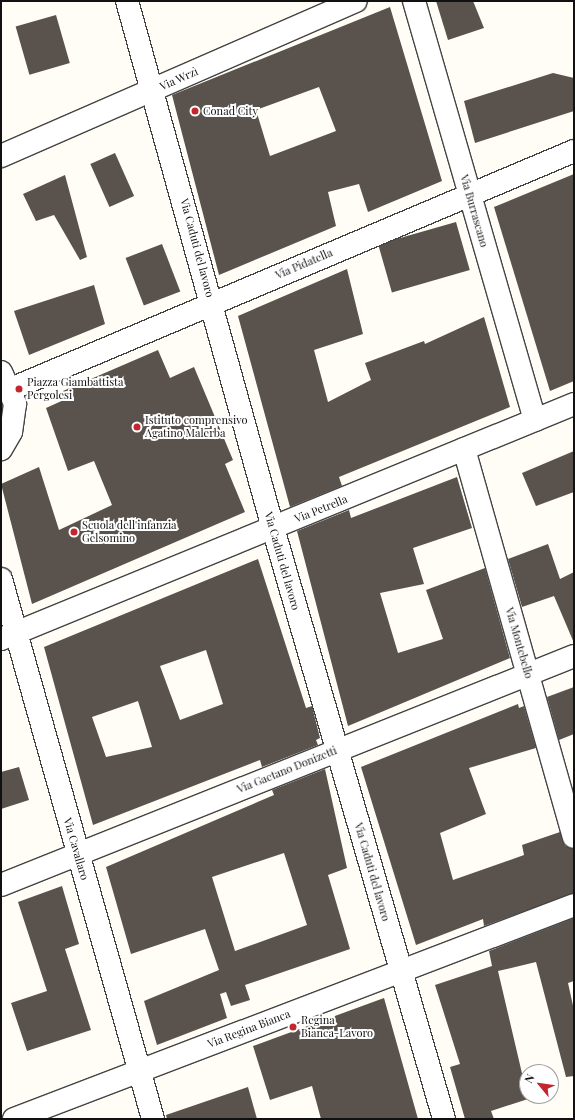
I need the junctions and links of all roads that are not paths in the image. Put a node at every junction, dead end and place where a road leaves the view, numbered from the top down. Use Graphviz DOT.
graph roads {
  1 [pos="127,1"];
  2 [pos="356,1"];
  3 [pos="414,1"];
  4 [pos="153,91"];
  5 [pos="574,151"];
  6 [pos="1,156"];
  7 [pos="468,194"];
  8 [pos="212,304"];
  9 [pos="6,381"];
  10 [pos="574,404"];
  11 [pos="536,420"];
  12 [pos="464,449"];
  13 [pos="1,450"];
  14 [pos="273,528"];
  15 [pos="1,579"];
  16 [pos="9,636"];
  17 [pos="574,656"];
  18 [pos="528,674"];
  19 [pos="337,750"];
  20 [pos="574,837"];
  21 [pos="77,855"];
  22 [pos="1,885"];
  23 [pos="574,905"];
  24 [pos="400,972"];
  25 [pos="140,1071"];
  26 [pos="14,1119"];
  27 [pos="153,1119"];
  28 [pos="444,1119"];
  1 -- 4 [label="street, Via Caduti del lavoro"];
  2 -- 4 [label="street, Via Wrzì"];
  3 -- 7 [label="street, Via Burrascano"];
  4 -- 6 [label="street, Via Wrzì"];
  4 -- 8 [label="street, Via Caduti del lavoro"];
  5 -- 7 [label="street, Via Pidatella"];
  7 -- 8 [label="street, Via Pidatella"];
  7 -- 11 [label="street, Via Burrascano"];
  8 -- 9 [label="street, Via Pidatella"];
  8 -- 14 [label="street, Via Caduti del lavoro"];
  9 -- 13 [label="street"];
  10 -- 11 [label="street, Via Petrella"];
  11 -- 12 [label="street, Via Petrella"];
  12 -- 14 [label="street, Via Petrella"];
  12 -- 18 [label="street, Via Montebello"];
  14 -- 16 [label="street, Via Petrella"];
  14 -- 19 [label="street, Via Caduti del lavoro"];
  15 -- 16 [label="street, Via Cavallaro"];
  16 -- 21 [label="street, Via Cavallaro"];
  17 -- 18 [label="street, Via Gaetano Donizetti"];
  18 -- 19 [label="street, Via Gaetano Donizetti"];
  18 -- 20 [label="street, Via Montebello"];
  19 -- 21 [label="street, Via Gaetano Donizetti"];
  19 -- 24 [label="street, Via Caduti del lavoro"];
  21 -- 22 [label="street, Via Gaetano Donizetti"];
  21 -- 25 [label="street, Via Cavallaro"];
  23 -- 24 [label="street, Via Regina Bianca"];
  24 -- 25 [label="street, Via Regina Bianca"];
  24 -- 28 [label="street, Via Caduti del lavoro"];
  25 -- 26 [label="street, Via Regina Bianca"];
  25 -- 27 [label="street, Via Cavallaro"];
}
